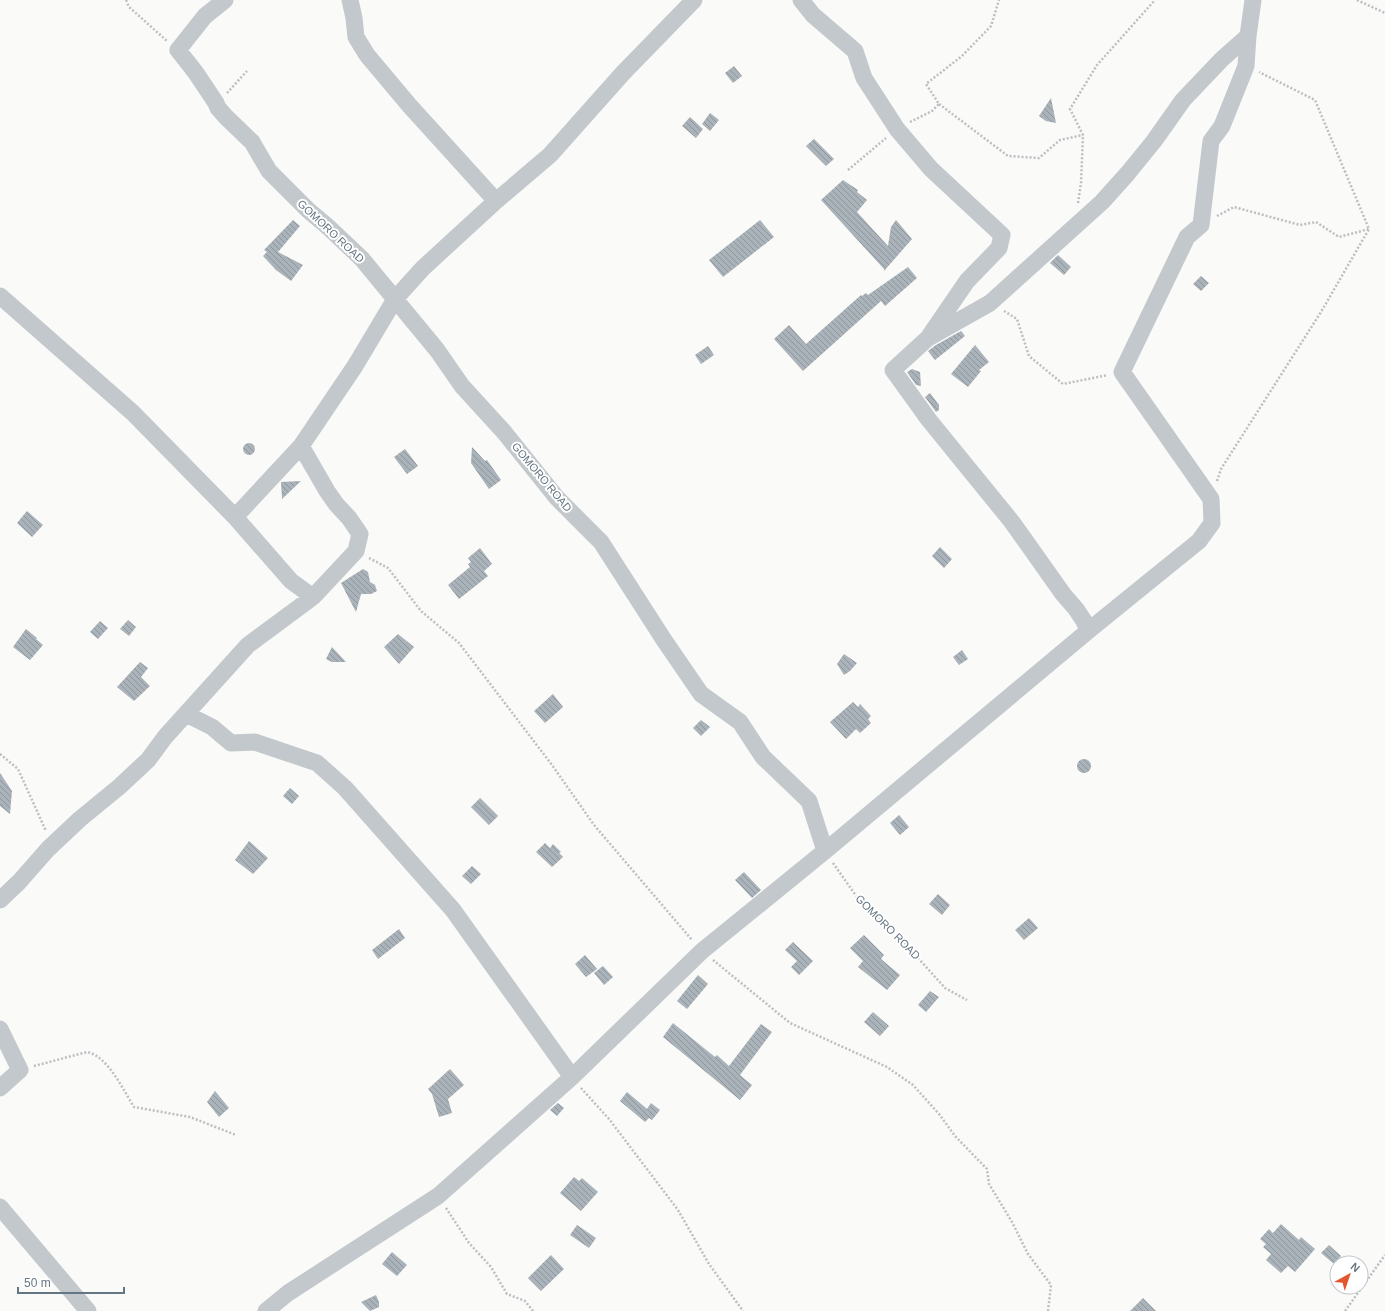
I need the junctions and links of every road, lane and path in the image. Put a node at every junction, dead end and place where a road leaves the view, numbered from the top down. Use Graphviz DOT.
graph roads {
  1 [pos="126,0"];
  2 [pos="225,0"];
  3 [pos="350,0"];
  4 [pos="694,0"];
  5 [pos="801,0"];
  6 [pos="999,0"];
  7 [pos="1155,0"];
  8 [pos="1253,0"];
  9 [pos="1357,0"];
  10 [pos="1385,13"];
  11 [pos="1248,36"];
  12 [pos="178,50"];
  13 [pos="1246,66"];
  14 [pos="247,71"];
  15 [pos="216,102"];
  16 [pos="939,104"];
  17 [pos="897,129"];
  18 [pos="1083,135"];
  19 [pos="848,170"];
  20 [pos="496,201"];
  21 [pos="1081,222"];
  22 [pos="1201,225"];
  23 [pos="1369,229"];
  24 [pos="0,296"];
  25 [pos="395,299"];
  26 [pos="990,303"];
  27 [pos="928,338"];
  28 [pos="1122,372"];
  29 [pos="302,446"];
  30 [pos="1211,499"];
  31 [pos="234,517"];
  32 [pos="356,551"];
  33 [pos="313,597"];
  34 [pos="1088,632"];
  35 [pos="186,714"];
  36 [pos="0,754"];
  37 [pos="48,848"];
  38 [pos="825,851"];
  39 [pos="0,900"];
  40 [pos="702,951"];
  41 [pos="967,1000"];
  42 [pos="0,1029"];
  43 [pos="20,1070"];
  44 [pos="572,1077"];
  45 [pos="0,1088"];
  46 [pos="236,1135"];
  47 [pos="438,1196"];
  48 [pos="0,1207"];
  49 [pos="1385,1255"];
  50 [pos="88,1311"];
  51 [pos="266,1311"];
  52 [pos="532,1311"];
  53 [pos="742,1311"];
  54 [pos="1048,1311"];
  55 [pos="1345,1311"];
  1 -- 12 [label="path"];
  2 -- 12 [label="street"];
  3 -- 20 [label="street"];
  4 -- 20 [label="street"];
  5 -- 17 [label="street"];
  6 -- 16 [label="path"];
  7 -- 18 [label="path"];
  8 -- 11 [label="street"];
  9 -- 10 [label="path"];
  11 -- 13 [label="street"];
  11 -- 21 [label="street"];
  12 -- 15 [label="street, GOMORO ROAD"];
  13 -- 22 [label="street"];
  13 -- 23 [label="path"];
  14 -- 15 [label="path"];
  15 -- 25 [label="street, GOMORO ROAD"];
  16 -- 17 [label="path"];
  16 -- 18 [label="path"];
  17 -- 19 [label="path"];
  17 -- 27 [label="street"];
  18 -- 21 [label="path"];
  20 -- 25 [label="street"];
  21 -- 26 [label="street"];
  22 -- 23 [label="path"];
  22 -- 28 [label="street"];
  23 -- 30 [label="path"];
  24 -- 31 [label="street"];
  25 -- 29 [label="street"];
  25 -- 38 [label="street, GOMORO ROAD"];
  26 -- 27 [label="street"];
  26 -- 28 [label="path"];
  27 -- 34 [label="street"];
  28 -- 30 [label="street"];
  29 -- 31 [label="street"];
  29 -- 32 [label="street"];
  30 -- 34 [label="street"];
  31 -- 33 [label="street"];
  32 -- 33 [label="street"];
  32 -- 40 [label="path"];
  33 -- 35 [label="street"];
  34 -- 38 [label="street"];
  35 -- 37 [label="street"];
  35 -- 44 [label="street"];
  36 -- 37 [label="path"];
  37 -- 39 [label="street"];
  38 -- 40 [label="street"];
  38 -- 41 [label="path, GOMORO ROAD"];
  40 -- 44 [label="street"];
  40 -- 54 [label="path"];
  42 -- 43 [label="street"];
  43 -- 45 [label="street"];
  43 -- 46 [label="path"];
  44 -- 47 [label="street"];
  44 -- 53 [label="path"];
  47 -- 51 [label="street"];
  47 -- 52 [label="path"];
  48 -- 50 [label="street"];
  49 -- 55 [label="path"];
}
